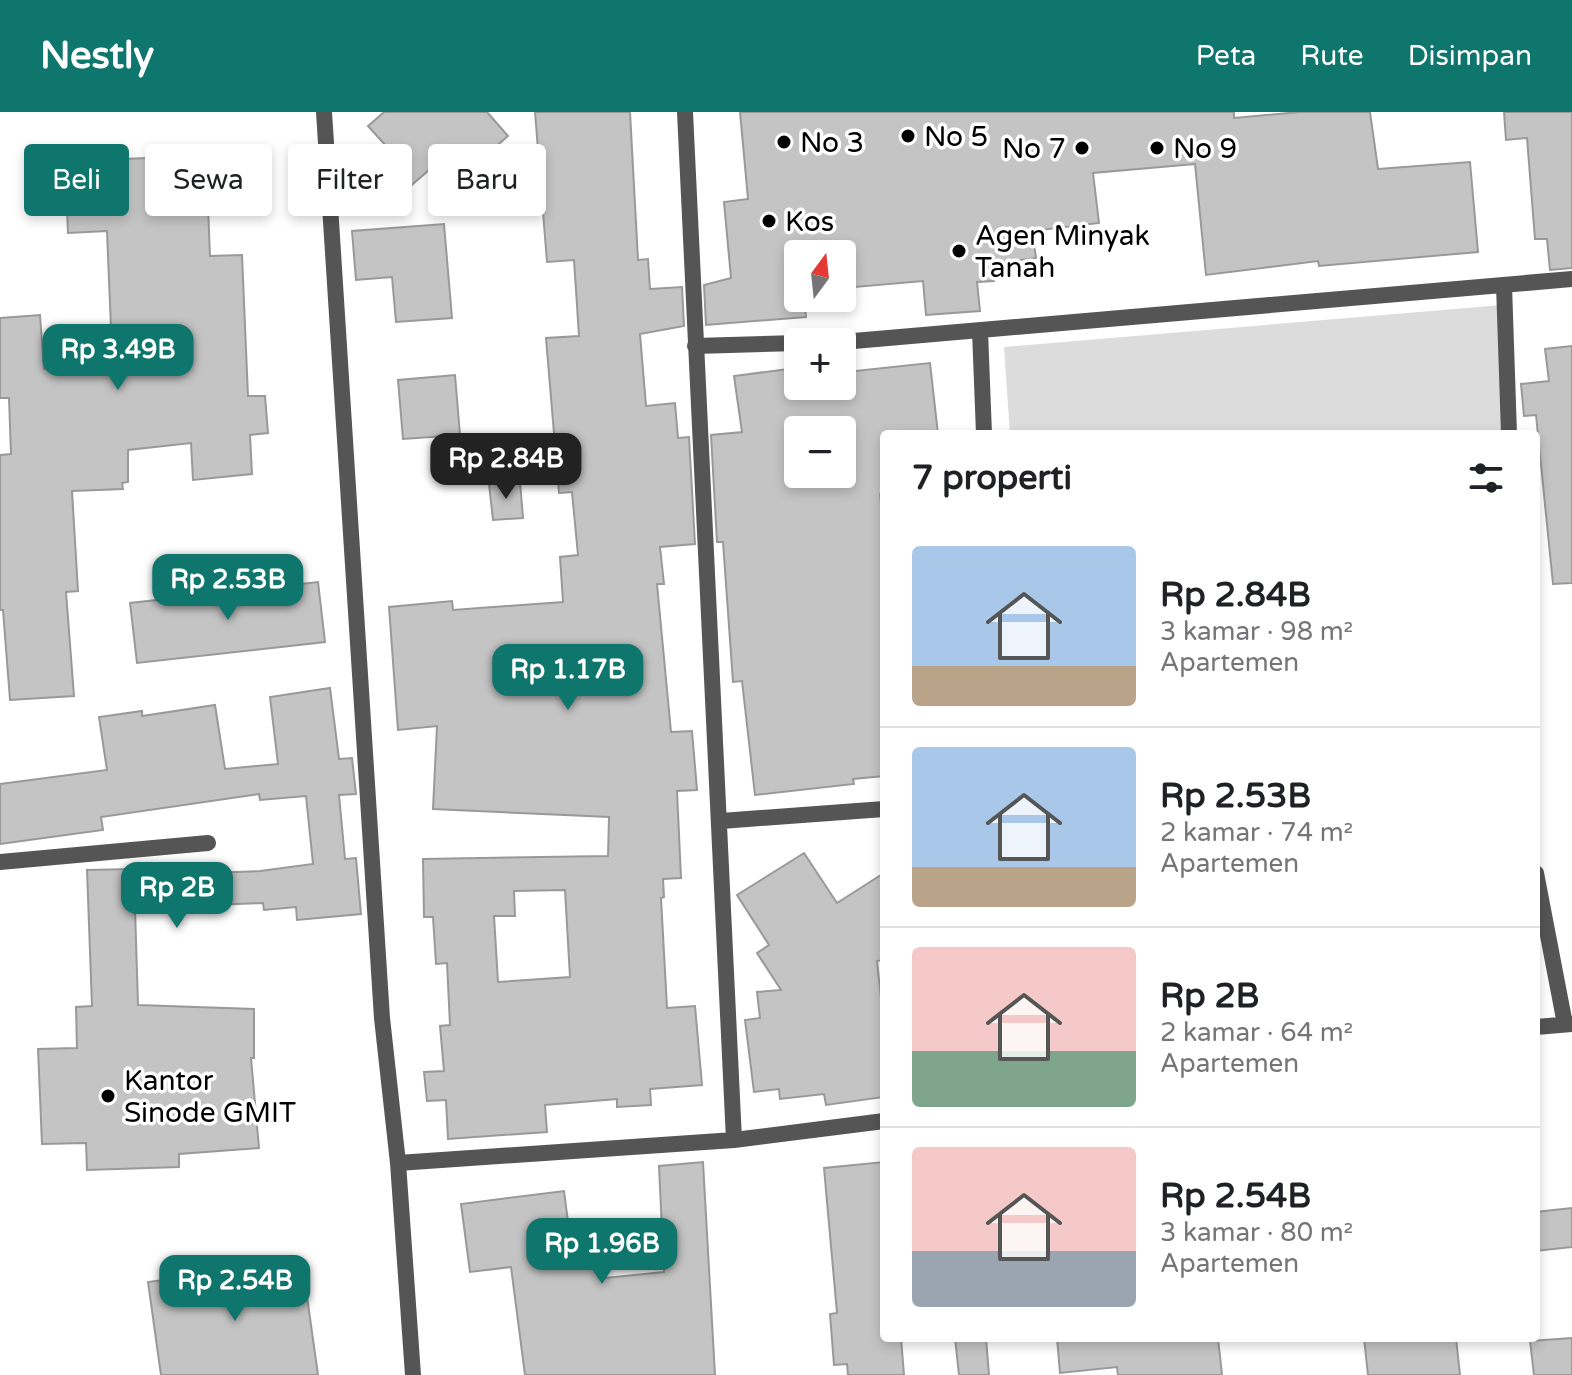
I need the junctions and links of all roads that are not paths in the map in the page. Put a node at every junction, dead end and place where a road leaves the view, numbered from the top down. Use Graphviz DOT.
graph roads {
  1 [pos="324,112"];
  2 [pos="685,112"];
  3 [pos="1572,279"];
  4 [pos="1504,285"];
  5 [pos="980,331"];
  6 [pos="856,341"];
  7 [pos="784,343"];
  8 [pos="695,346"];
  9 [pos="984,430"];
  10 [pos="1509,430"];
  11 [pos="880,809"];
  12 [pos="721,821"];
  13 [pos="208,843"];
  14 [pos="0,862"];
  15 [pos="1540,891"];
  16 [pos="1569,1024"];
  17 [pos="1540,1027"];
  18 [pos="880,1122"];
  19 [pos="734,1140"];
  20 [pos="398,1163"];
  21 [pos="413,1375"];
  1 -- 20 [label="street"];
  2 -- 8 [label="street"];
  3 -- 4 [label="street"];
  4 -- 5 [label="street"];
  4 -- 10 [label="street"];
  5 -- 6 [label="street"];
  5 -- 9 [label="street"];
  7 -- 8 [label="street"];
  8 -- 12 [label="street"];
  11 -- 12 [label="street"];
  12 -- 19 [label="street"];
  13 -- 14 [label="street"];
  15 -- 16 [label="street"];
  16 -- 17 [label="street"];
  18 -- 19 [label="street"];
  19 -- 20 [label="street"];
  20 -- 21 [label="street"];
}
